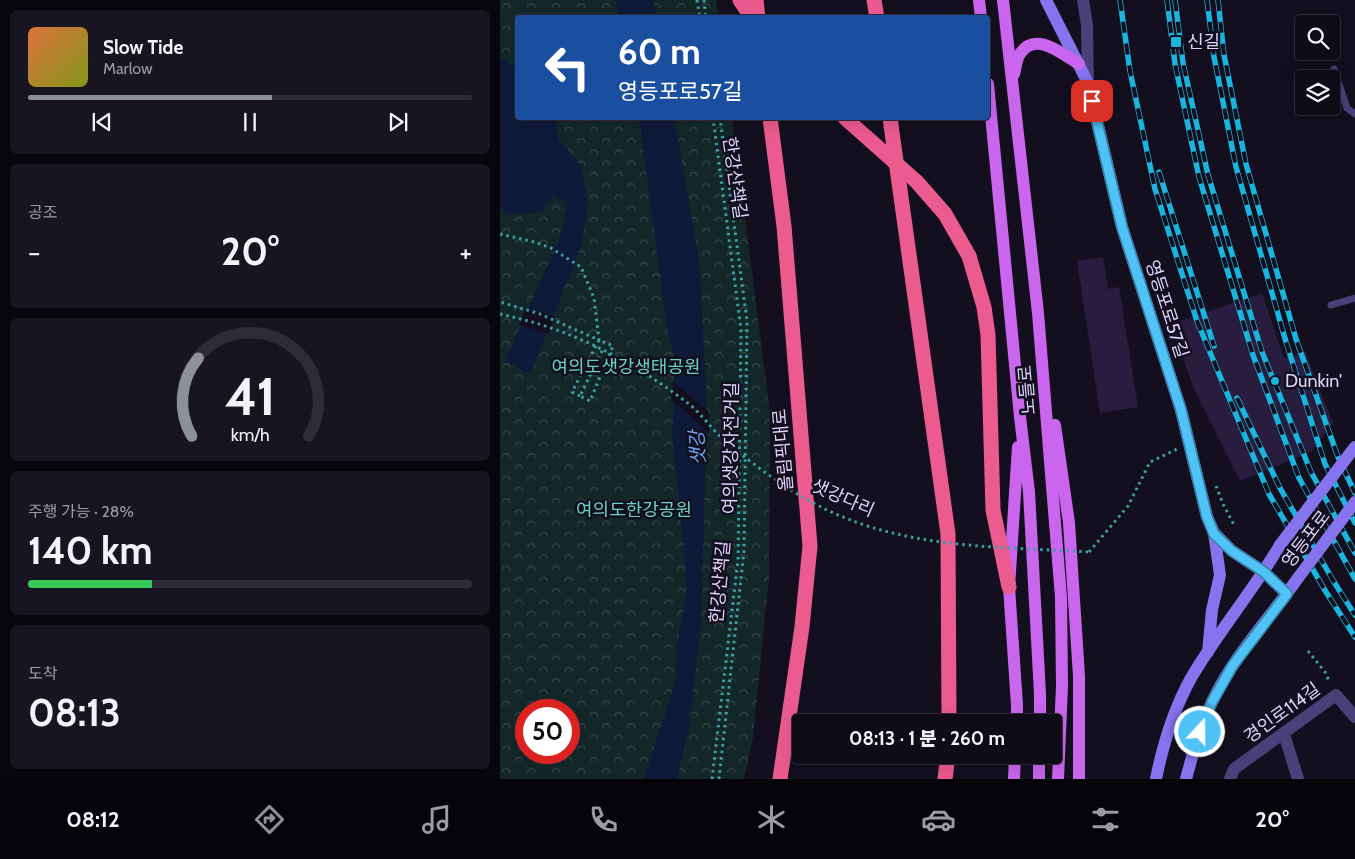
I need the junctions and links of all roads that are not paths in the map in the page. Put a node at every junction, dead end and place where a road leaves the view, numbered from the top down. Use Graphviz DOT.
graph roads {
  1 [pos="740,0"];
  2 [pos="756,0"];
  3 [pos="874,0"];
  4 [pos="979,0"];
  5 [pos="1003,0"];
  6 [pos="1046,0"];
  7 [pos="1083,0"];
  8 [pos="750,15"];
  9 [pos="758,15"];
  10 [pos="876,15"];
  11 [pos="981,15"];
  12 [pos="1078,64"];
  13 [pos="1334,69"];
  14 [pos="1012,81"];
  15 [pos="1088,83"];
  16 [pos="990,105"];
  17 [pos="1355,114"];
  18 [pos="770,120"];
  19 [pos="847,120"];
  20 [pos="890,120"];
  21 [pos="1355,298"];
  22 [pos="1331,305"];
  23 [pos="1038,313"];
  24 [pos="1020,417"];
  25 [pos="1355,447"];
  26 [pos="1355,502"];
  27 [pos="1214,534"];
  28 [pos="1264,572"];
  29 [pos="1009,587"];
  30 [pos="1287,594"];
  31 [pos="1208,652"];
  32 [pos="950,714"];
  33 [pos="1017,714"];
  34 [pos="1040,714"];
  35 [pos="1355,717"];
  36 [pos="1284,734"];
  37 [pos="947,764"];
  38 [pos="1015,764"];
  39 [pos="1040,764"];
  40 [pos="780,779"];
  41 [pos="945,779"];
  42 [pos="1014,779"];
  43 [pos="1039,779"];
  44 [pos="1058,779"];
  45 [pos="1079,779"];
  46 [pos="1156,779"];
  47 [pos="1186,779"];
  48 [pos="1230,779"];
  49 [pos="1298,779"];
  1 -- 8 [label="highway"];
  2 -- 9 [label="highway"];
  3 -- 10 [label="highway"];
  4 -- 11 [label="main road"];
  5 -- 14 [label="main road, 노들로"];
  6 -- 12 [label="main road"];
  7 -- 15 [label="street, 영등포로57길"];
  12 -- 14 [label="main road"];
  12 -- 15 [label="main road"];
  13 -- 17 [label="lane"];
  14 -- 23 [label="main road, 노들로"];
  15 -- 27 [label="main road, 영등포로57길"];
  16 -- 24 [label="main road, 노들로"];
  18 -- 40 [label="highway, 올림픽대로"];
  19 -- 29 [label="highway, bridge"];
  20 -- 32 [label="highway"];
  21 -- 22 [label="lane"];
  23 -- 44 [label="main road, 노들로"];
  23 -- 45 [label="main road"];
  24 -- 29 [label="main road"];
  24 -- 34 [label="main road, 노들로"];
  25 -- 28 [label="main road, 영등포로, bridge"];
  26 -- 30 [label="main road, 영등포로, bridge"];
  27 -- 28 [label="main road, 영등포로57길"];
  27 -- 31 [label="main road"];
  28 -- 30 [label="main road, 영등포로57길"];
  28 -- 31 [label="main road, 영등포로"];
  29 -- 33 [label="main road"];
  30 -- 47 [label="main road, 영등포로"];
  31 -- 46 [label="main road, 영등포로"];
  35 -- 36 [label="street, 경인로114길"];
  36 -- 48 [label="street, 경인로114길"];
  36 -- 49 [label="street"];
  37 -- 41 [label="highway"];
  38 -- 42 [label="main road"];
  39 -- 43 [label="main road"];
}
